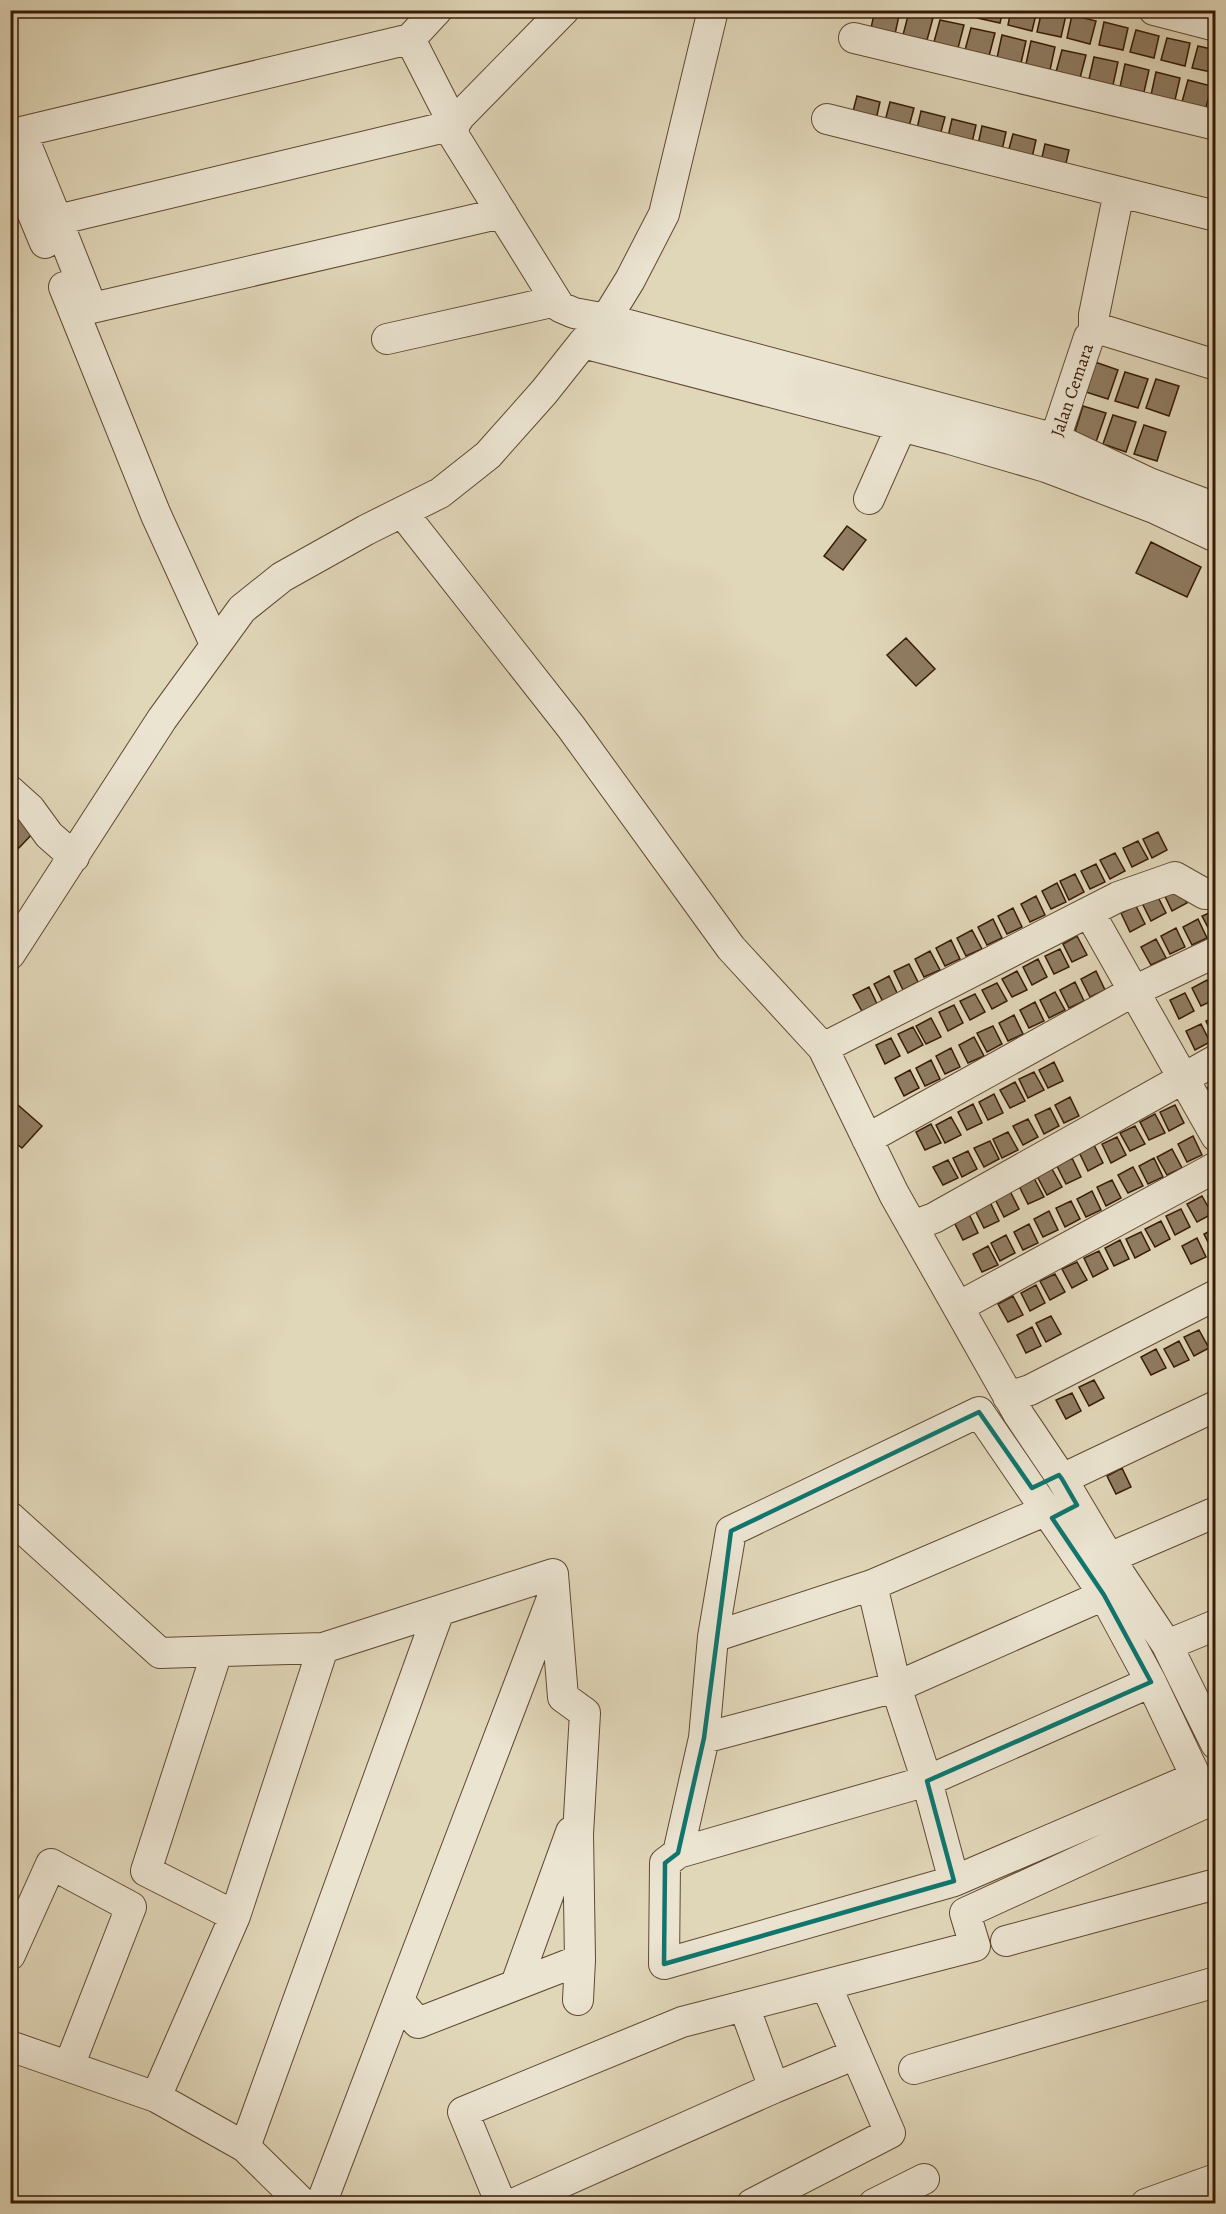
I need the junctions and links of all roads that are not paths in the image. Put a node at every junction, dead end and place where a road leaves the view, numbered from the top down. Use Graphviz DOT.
graph roads {
  1 [pos="438,10"];
  2 [pos="564,10"];
  3 [pos="713,10"];
  4 [pos="1154,10"];
  5 [pos="1215,26"];
  6 [pos="854,38"];
  7 [pos="410,39"];
  8 [pos="827,119"];
  9 [pos="454,125"];
  10 [pos="1215,125"];
  11 [pos="10,173"];
  12 [pos="1119,192"];
  13 [pos="20,209"];
  14 [pos="502,213"];
  15 [pos="1215,216"];
  16 [pos="57,220"];
  17 [pos="558,304"];
  18 [pos="606,319"];
  19 [pos="1094,332"];
  20 [pos="387,339"];
  21 [pos="579,348"];
  22 [pos="1215,364"];
  23 [pos="901,427"];
  24 [pos="1056,439"];
  25 [pos="1046,467"];
  26 [pos="869,499"];
  27 [pos="1215,508"];
  28 [pos="402,512"];
  29 [pos="1215,537"];
  30 [pos="215,644"];
  31 [pos="10,791"];
  32 [pos="74,857"];
  33 [pos="1215,892"];
  34 [pos="1089,912"];
  35 [pos="1215,952"];
  36 [pos="10,954"];
  37 [pos="1134,991"];
  38 [pos="823,1048"];
  39 [pos="1215,1060"];
  40 [pos="1182,1078"];
  41 [pos="1215,1136"];
  42 [pos="867,1138"];
  43 [pos="1215,1167"];
  44 [pos="912,1226"];
  45 [pos="1215,1295"];
  46 [pos="958,1307"];
  47 [pos="1215,1319"];
  48 [pos="1158,1335"];
  49 [pos="1013,1406"];
  50 [pos="1215,1406"];
  51 [pos="1060,1477"];
  52 [pos="1052,1505"];
  53 [pos="1215,1512"];
  54 [pos="10,1517"];
  55 [pos="1109,1558"];
  56 [pos="872,1585"];
  57 [pos="554,1592"];
  58 [pos="1104,1595"];
  59 [pos="439,1611"];
  60 [pos="1215,1625"];
  61 [pos="713,1637"];
  62 [pos="1167,1645"];
  63 [pos="323,1648"];
  64 [pos="218,1652"];
  65 [pos="1151,1682"];
  66 [pos="896,1687"];
  67 [pos="704,1738"];
  68 [pos="1215,1744"];
  69 [pos="927,1781"];
  70 [pos="1215,1798"];
  71 [pos="579,1811"];
  72 [pos="678,1853"];
  73 [pos="954,1881"];
  74 [pos="1215,1884"];
  75 [pos="235,1916"];
  76 [pos="1006,1941"];
  77 [pos="10,1955"];
  78 [pos="580,1960"];
  79 [pos="1215,1982"];
  80 [pos="516,1984"];
  81 [pos="826,1985"];
  82 [pos="578,2000"];
  83 [pos="399,2001"];
  84 [pos="744,2006"];
  85 [pos="10,2046"];
  86 [pos="856,2054"];
  87 [pos="69,2066"];
  88 [pos="914,2069"];
  89 [pos="774,2088"];
  90 [pos="156,2097"];
  91 [pos="245,2147"];
  92 [pos="1211,2188"];
  93 [pos="303,2204"];
  94 [pos="321,2204"];
  95 [pos="501,2204"];
  96 [pos="513,2204"];
  97 [pos="752,2204"];
  98 [pos="1146,2204"];
  1 -- 7 [label="street"];
  2 -- 9 [label="street"];
  3 -- 18 [label="street"];
  4 -- 5 [label="street"];
  6 -- 10 [label="street"];
  7 -- 9 [label="street"];
  7 -- 16 [label="street"];
  8 -- 12 [label="street"];
  9 -- 14 [label="street"];
  9 -- 16 [label="street"];
  11 -- 13 [label="street"];
  12 -- 15 [label="street"];
  12 -- 19 [label="street"];
  13 -- 30 [label="street"];
  14 -- 16 [label="street"];
  14 -- 17 [label="street"];
  17 -- 18 [label="street"];
  17 -- 20 [label="street"];
  17 -- 21 [label="street"];
  18 -- 21 [label="street"];
  18 -- 24 [label="street"];
  19 -- 22 [label="street, Jalan Cemara"];
  19 -- 24 [label="street, Jalan Cemara"];
  21 -- 23 [label="street"];
  21 -- 28 [label="street"];
  23 -- 25 [label="street"];
  23 -- 26 [label="street"];
  24 -- 25 [label="street, Jalan Cemara"];
  24 -- 27 [label="street"];
  25 -- 29 [label="street"];
  28 -- 30 [label="street"];
  28 -- 38 [label="street"];
  30 -- 32 [label="street"];
  31 -- 32 [label="street"];
  32 -- 36 [label="street"];
  33 -- 34 [label="street"];
  34 -- 37 [label="street"];
  34 -- 38 [label="street"];
  35 -- 37 [label="street"];
  37 -- 40 [label="street"];
  37 -- 42 [label="street"];
  38 -- 42 [label="street"];
  39 -- 40 [label="street"];
  40 -- 41 [label="street"];
  40 -- 44 [label="street"];
  42 -- 44 [label="street"];
  43 -- 46 [label="street"];
  44 -- 46 [label="street"];
  45 -- 48 [label="street"];
  46 -- 49 [label="street"];
  47 -- 48 [label="street"];
  48 -- 49 [label="street"];
  49 -- 51 [label="street"];
  50 -- 51 [label="street"];
  51 -- 52 [label="street"];
  52 -- 55 [label="street"];
  52 -- 56 [label="street"];
  52 -- 58 [label="street"];
  52 -- 61 [label="street"];
  53 -- 55 [label="street"];
  54 -- 64 [label="street"];
  55 -- 62 [label="street"];
  56 -- 61 [label="street"];
  56 -- 66 [label="street"];
  57 -- 59 [label="street"];
  57 -- 71 [label="street"];
  57 -- 83 [label="street"];
  58 -- 65 [label="street"];
  58 -- 66 [label="street"];
  59 -- 63 [label="street"];
  59 -- 91 [label="street"];
  60 -- 62 [label="street"];
  61 -- 67 [label="street"];
  62 -- 68 [label="street"];
  63 -- 64 [label="street"];
  63 -- 75 [label="street"];
  64 -- 75 [label="street"];
  65 -- 69 [label="street"];
  65 -- 73 [label="street"];
  66 -- 67 [label="street"];
  66 -- 69 [label="street"];
  67 -- 72 [label="street"];
  69 -- 72 [label="street"];
  69 -- 73 [label="street"];
  70 -- 81 [label="street"];
  71 -- 78 [label="street"];
  71 -- 80 [label="street"];
  72 -- 73 [label="street"];
  74 -- 76 [label="street"];
  75 -- 90 [label="street"];
  77 -- 87 [label="street"];
  78 -- 80 [label="street"];
  78 -- 82 [label="street"];
  79 -- 88 [label="street"];
  80 -- 83 [label="street"];
  81 -- 84 [label="street"];
  81 -- 86 [label="street"];
  83 -- 94 [label="street"];
  84 -- 89 [label="street"];
  84 -- 95 [label="street"];
  85 -- 87 [label="street"];
  86 -- 89 [label="street"];
  86 -- 97 [label="street"];
  87 -- 90 [label="street"];
  89 -- 96 [label="street"];
  90 -- 91 [label="street"];
  91 -- 93 [label="street"];
  92 -- 98 [label="street"];
}
